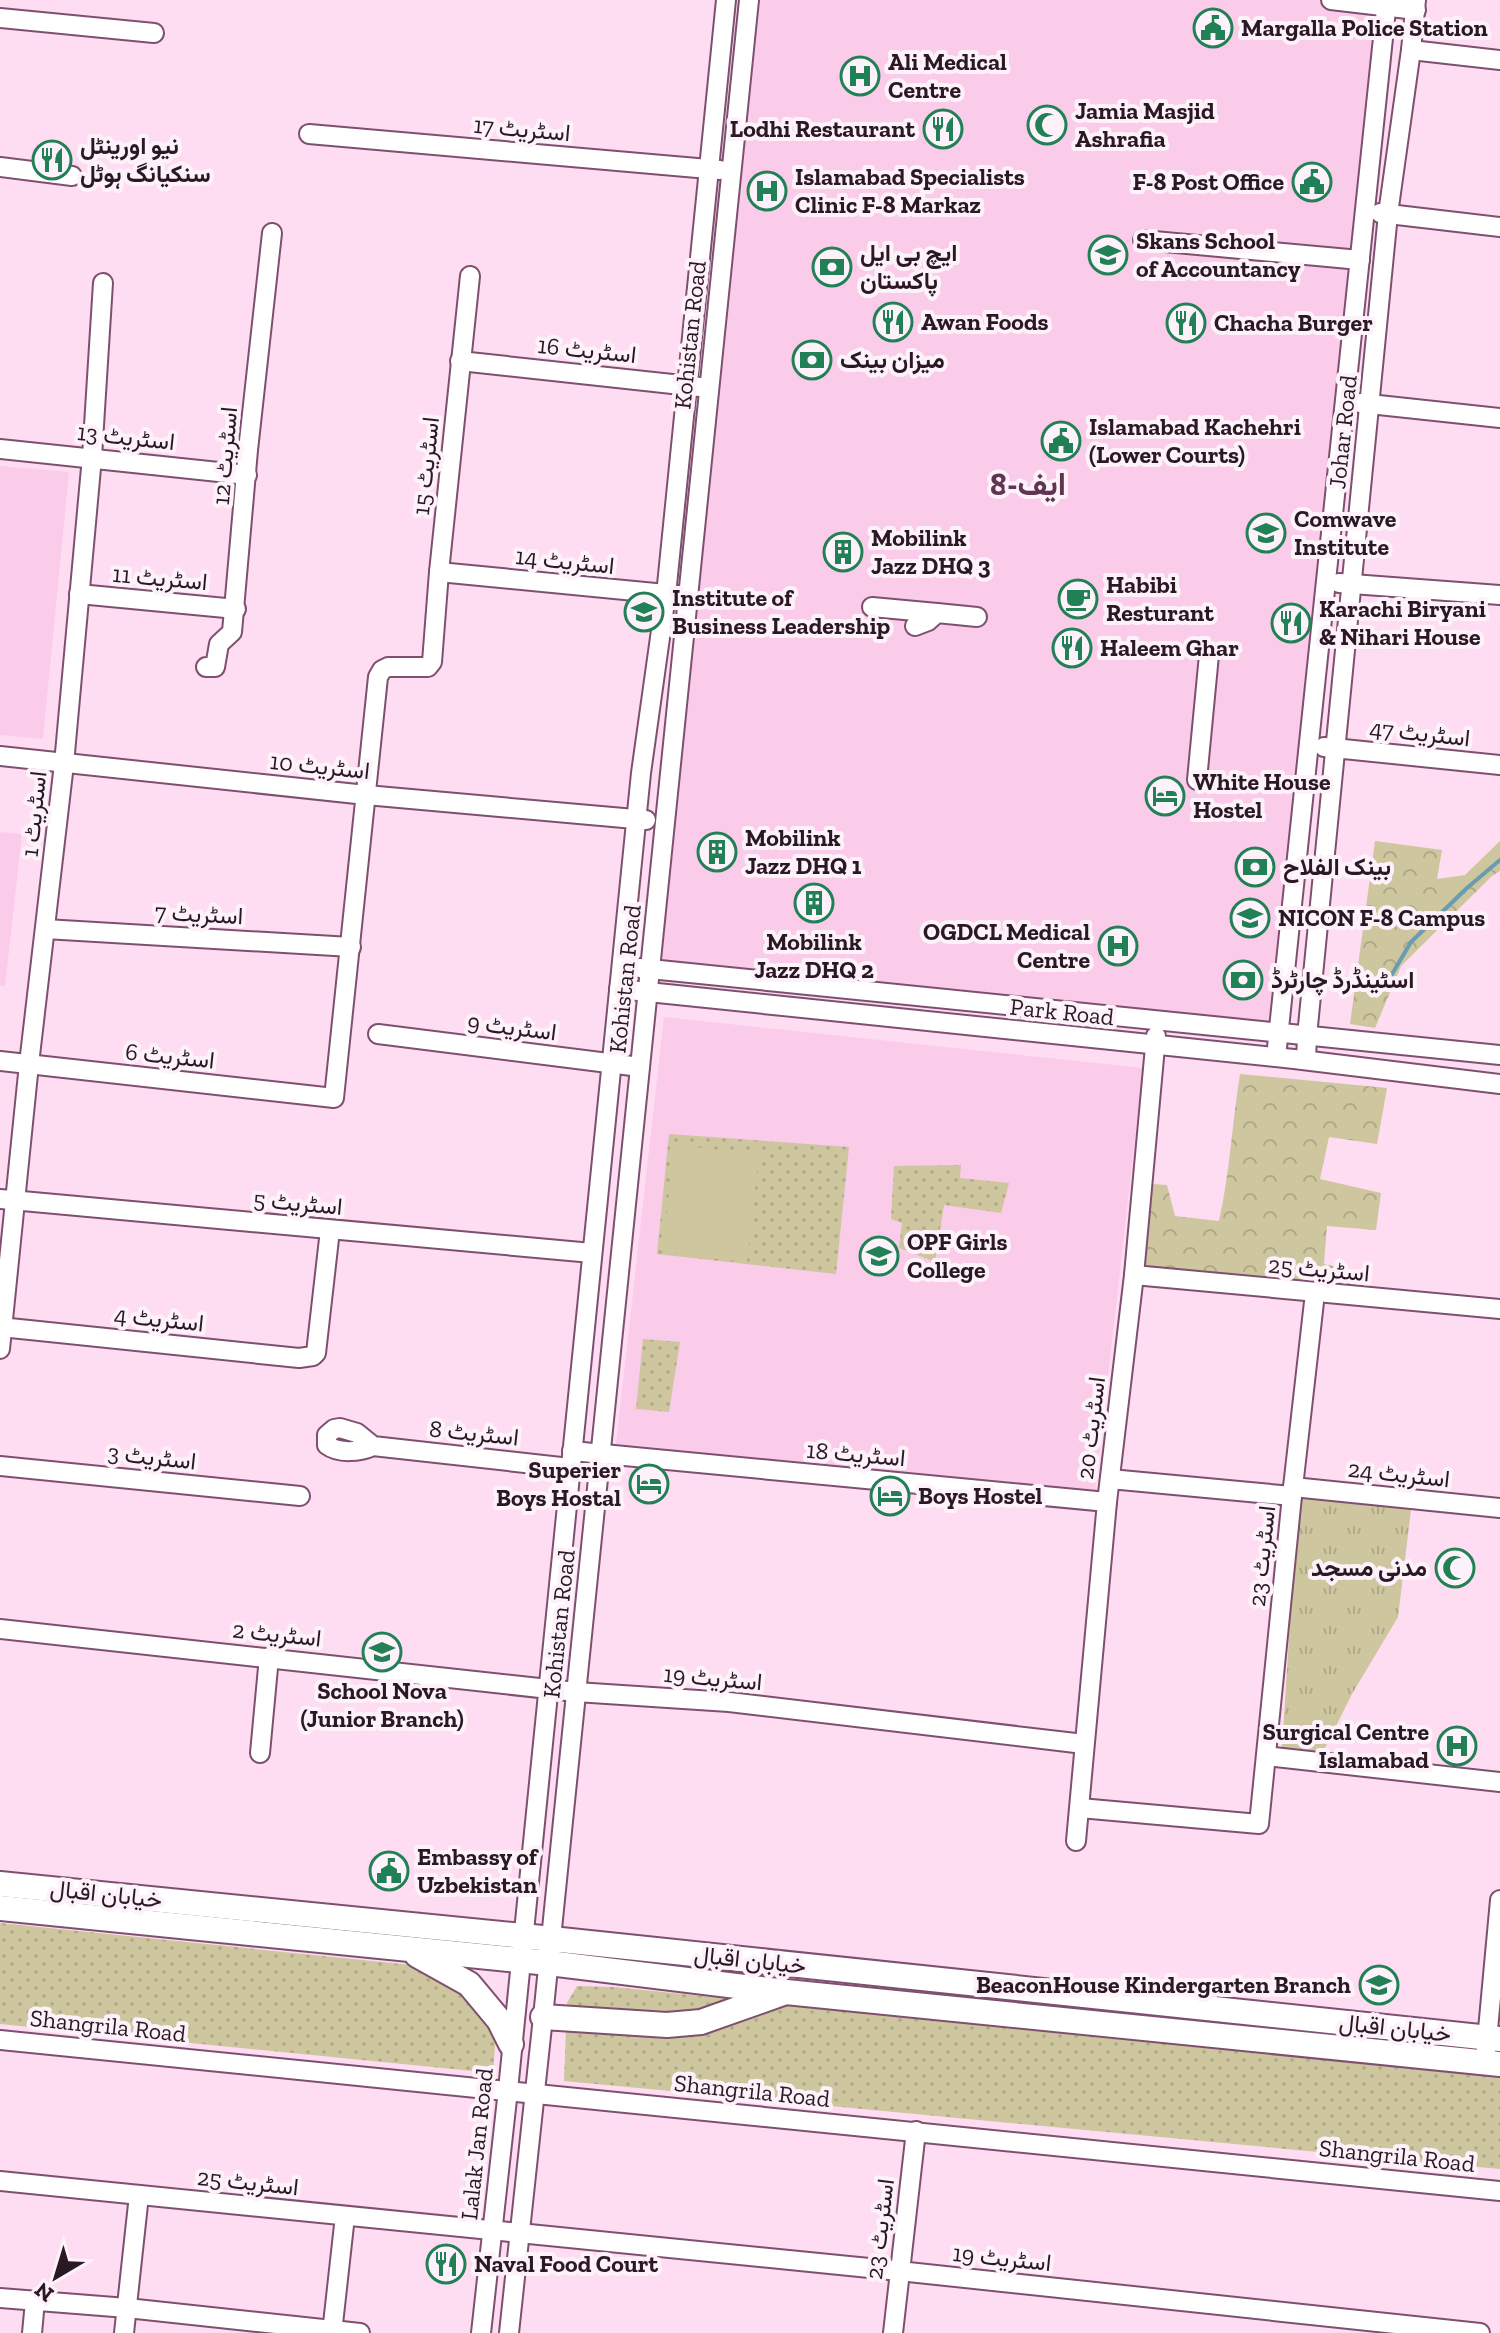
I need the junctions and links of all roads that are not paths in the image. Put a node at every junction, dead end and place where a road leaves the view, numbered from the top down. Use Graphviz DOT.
graph roads {
  1 [pos="726,0"];
  2 [pos="749,0"];
  3 [pos="1331,0"];
  4 [pos="1387,3"];
  5 [pos="1416,5"];
  6 [pos="0,18"];
  7 [pos="154,33"];
  8 [pos="1411,50"];
  9 [pos="1500,60"];
  10 [pos="309,134"];
  11 [pos="0,167"];
  12 [pos="710,170"];
  13 [pos="731,171"];
  14 [pos="72,176"];
  15 [pos="1365,212"];
  16 [pos="1388,214"];
  17 [pos="1500,227"];
  18 [pos="272,233"];
  19 [pos="1143,240"];
  20 [pos="1360,260"];
  21 [pos="470,276"];
  22 [pos="103,283"];
  23 [pos="460,361"];
  24 [pos="688,385"];
  25 [pos="709,388"];
  26 [pos="1345,401"];
  27 [pos="1370,404"];
  28 [pos="1500,418"];
  29 [pos="0,449"];
  30 [pos="92,457"];
  31 [pos="247,475"];
  32 [pos="439,572"];
  33 [pos="1327,582"];
  34 [pos="1352,585"];
  35 [pos="79,594"];
  36 [pos="666,595"];
  37 [pos="1500,595"];
  38 [pos="687,596"];
  39 [pos="872,607"];
  40 [pos="236,609"];
  41 [pos="937,613"];
  42 [pos="977,617"];
  43 [pos="915,626"];
  44 [pos="1209,655"];
  45 [pos="206,667"];
  46 [pos="1310,745"];
  47 [pos="1335,748"];
  48 [pos="0,756"];
  49 [pos="64,764"];
  50 [pos="1500,765"];
  51 [pos="641,773"];
  52 [pos="670,776"];
  53 [pos="1197,780"];
  54 [pos="366,795"];
  55 [pos="637,819"];
  56 [pos="665,823"];
  57 [pos="45,929"];
  58 [pos="351,947"];
  59 [pos="621,966"];
  60 [pos="650,969"];
  61 [pos="619,989"];
  62 [pos="648,992"];
  63 [pos="1158,1021"];
  64 [pos="1280,1033"];
  65 [pos="378,1034"];
  66 [pos="1307,1036"];
  67 [pos="1155,1045"];
  68 [pos="1500,1055"];
  69 [pos="1276,1057"];
  70 [pos="1306,1060"];
  71 [pos="0,1061"];
  72 [pos="612,1063"];
  73 [pos="29,1064"];
  74 [pos="640,1067"];
  75 [pos="1500,1084"];
  76 [pos="8,1200"];
  77 [pos="330,1230"];
  78 [pos="592,1253"];
  79 [pos="1134,1275"];
  80 [pos="1315,1293"];
  81 [pos="1500,1309"];
  82 [pos="1,1327"];
  83 [pos="0,1349"];
  84 [pos="373,1446"];
  85 [pos="601,1454"];
  86 [pos="571,1459"];
  87 [pos="0,1466"];
  88 [pos="1110,1479"];
  89 [pos="1293,1492"];
  90 [pos="300,1496"];
  91 [pos="1107,1502"];
  92 [pos="1500,1508"];
  93 [pos="0,1629"];
  94 [pos="269,1657"];
  95 [pos="548,1688"];
  96 [pos="576,1692"];
  97 [pos="1084,1744"];
  98 [pos="260,1753"];
  99 [pos="1266,1756"];
  100 [pos="1500,1782"];
  101 [pos="1080,1808"];
  102 [pos="1076,1841"];
  103 [pos="0,1884"];
  104 [pos="1500,1900"];
  105 [pos="0,1908"];
  106 [pos="523,1936"];
  107 [pos="404,1949"];
  108 [pos="550,1952"];
  109 [pos="521,1961"];
  110 [pos="786,1992"];
  111 [pos="543,2017"];
  112 [pos="0,2040"];
  113 [pos="511,2044"];
  114 [pos="1493,2051"];
  115 [pos="508,2090"];
  116 [pos="534,2093"];
  117 [pos="916,2131"];
  118 [pos="0,2181"];
  119 [pos="1500,2191"];
  120 [pos="139,2195"];
  121 [pos="345,2216"];
  122 [pos="491,2231"];
  123 [pos="519,2233"];
  124 [pos="899,2271"];
  125 [pos="0,2298"];
  126 [pos="35,2301"];
  127 [pos="127,2308"];
  128 [pos="1442,2331"];
  129 [pos="332,2332"];
  130 [pos="32,2333"];
  131 [pos="124,2333"];
  132 [pos="360,2333"];
  133 [pos="481,2333"];
  134 [pos="509,2333"];
  135 [pos="893,2333"];
  136 [pos="1480,2333"];
  1 -- 12 [label="street, Kohistan Road"];
  2 -- 13 [label="street, Kohistan Road"];
  3 -- 4 [label="street"];
  4 -- 5 [label="street"];
  4 -- 15 [label="street, Johar Road"];
  5 -- 8 [label="street, Johar Road"];
  6 -- 7 [label="street"];
  8 -- 9 [label="street"];
  8 -- 16 [label="street, Johar Road"];
  10 -- 12 [label="street, اسٹریٹ 17"];
  11 -- 14 [label="street"];
  12 -- 13 [label="street, اسٹریٹ 17"];
  12 -- 24 [label="street, Kohistan Road"];
  13 -- 25 [label="street, Kohistan Road"];
  15 -- 16 [label="street"];
  15 -- 20 [label="street, Johar Road"];
  16 -- 17 [label="street"];
  16 -- 27 [label="street, Johar Road"];
  18 -- 31 [label="street, اسٹریٹ 12"];
  19 -- 20 [label="street"];
  20 -- 26 [label="street, Johar Road"];
  21 -- 23 [label="street, اسٹریٹ 15"];
  22 -- 30 [label="street, اسٹریٹ 1"];
  23 -- 24 [label="street, اسٹریٹ 16"];
  23 -- 32 [label="street, اسٹریٹ 15"];
  24 -- 25 [label="street, اسٹریٹ 16"];
  24 -- 36 [label="street, Kohistan Road"];
  25 -- 38 [label="street, Kohistan Road"];
  26 -- 27 [label="street"];
  26 -- 33 [label="street, Johar Road"];
  27 -- 28 [label="street"];
  27 -- 34 [label="street, Johar Road"];
  29 -- 30 [label="street, اسٹریٹ 13"];
  30 -- 31 [label="street, اسٹریٹ 13"];
  30 -- 35 [label="street, اسٹریٹ 1"];
  31 -- 40 [label="street, اسٹریٹ 12"];
  32 -- 36 [label="street, اسٹریٹ 14"];
  32 -- 54 [label="street, اسٹریٹ 15"];
  33 -- 34 [label="street"];
  33 -- 46 [label="street, Johar Road"];
  34 -- 37 [label="street"];
  34 -- 47 [label="street, Johar Road"];
  35 -- 40 [label="street, اسٹریٹ 11"];
  35 -- 49 [label="street, اسٹریٹ 1"];
  36 -- 38 [label="street, اسٹریٹ 14"];
  36 -- 51 [label="street, Kohistan Road"];
  38 -- 52 [label="street, Kohistan Road"];
  39 -- 41 [label="street"];
  40 -- 45 [label="street, اسٹریٹ 12"];
  41 -- 42 [label="street"];
  41 -- 43 [label="street"];
  44 -- 53 [label="street"];
  46 -- 47 [label="street, اسٹریٹ 47"];
  46 -- 64 [label="street, Johar Road"];
  47 -- 50 [label="street, اسٹریٹ 47"];
  47 -- 66 [label="street, Johar Road"];
  48 -- 49 [label="street, اسٹریٹ 10"];
  49 -- 54 [label="street, اسٹریٹ 10"];
  49 -- 57 [label="street, اسٹریٹ 1"];
  51 -- 52 [label="street"];
  51 -- 55 [label="street, Kohistan Road"];
  52 -- 56 [label="street, Kohistan Road"];
  54 -- 55 [label="street, اسٹریٹ 10"];
  54 -- 58 [label="street"];
  55 -- 56 [label="street, اسٹریٹ 10"];
  55 -- 59 [label="street, Kohistan Road"];
  56 -- 60 [label="street, Kohistan Road"];
  57 -- 58 [label="street, اسٹریٹ 7"];
  57 -- 73 [label="street, اسٹریٹ 1"];
  58 -- 73 [label="street, اسٹریٹ 6"];
  59 -- 60 [label="street, Park Road"];
  59 -- 61 [label="street, Kohistan Road"];
  60 -- 62 [label="street, Kohistan Road"];
  60 -- 63 [label="street, Park Road"];
  61 -- 62 [label="street, Park Road"];
  61 -- 72 [label="street, Kohistan Road"];
  62 -- 67 [label="street, Park Road"];
  62 -- 74 [label="street, Kohistan Road"];
  63 -- 64 [label="street, Park Road"];
  63 -- 67 [label="street, اسٹریٹ 20"];
  64 -- 66 [label="street, Park Road"];
  64 -- 69 [label="street, Johar Road"];
  65 -- 72 [label="street, اسٹریٹ 9"];
  66 -- 68 [label="street, Park Road"];
  66 -- 70 [label="street, Johar Road"];
  67 -- 69 [label="street, Park Road"];
  67 -- 79 [label="street, اسٹریٹ 20"];
  69 -- 70 [label="street, Park Road"];
  70 -- 75 [label="street, Park Road"];
  71 -- 73 [label="street, اسٹریٹ 6"];
  72 -- 74 [label="street, اسٹریٹ 9"];
  72 -- 78 [label="street, Kohistan Road"];
  73 -- 76 [label="street, اسٹریٹ 1"];
  74 -- 85 [label="street, Kohistan Road"];
  76 -- 77 [label="street, اسٹریٹ 5"];
  76 -- 82 [label="street, اسٹریٹ 1"];
  77 -- 78 [label="street, اسٹریٹ 5"];
  77 -- 82 [label="street, اسٹریٹ 4"];
  78 -- 86 [label="street, Kohistan Road"];
  79 -- 80 [label="street, اسٹریٹ 25"];
  79 -- 88 [label="street, اسٹریٹ 20"];
  80 -- 81 [label="street, اسٹریٹ 25"];
  80 -- 89 [label="street, اسٹریٹ 23"];
  82 -- 83 [label="street, اسٹریٹ 1"];
  84 -- 86 [label="street, اسٹریٹ 8"];
  85 -- 86 [label="street, اسٹریٹ 8"];
  85 -- 91 [label="street, اسٹریٹ 18"];
  85 -- 96 [label="street, Kohistan Road"];
  86 -- 95 [label="street, Kohistan Road"];
  87 -- 90 [label="street, اسٹریٹ 3"];
  88 -- 89 [label="street, اسٹریٹ 24"];
  88 -- 91 [label="street, اسٹریٹ 20"];
  89 -- 92 [label="street, اسٹریٹ 24"];
  89 -- 99 [label="street, اسٹریٹ 23"];
  91 -- 97 [label="street, اسٹریٹ 20"];
  93 -- 94 [label="street, اسٹریٹ 2"];
  94 -- 95 [label="street, اسٹریٹ 2"];
  94 -- 98 [label="street"];
  95 -- 96 [label="street, اسٹریٹ 2"];
  95 -- 106 [label="street, Kohistan Road"];
  96 -- 97 [label="street, اسٹریٹ 19"];
  96 -- 108 [label="street, Kohistan Road"];
  97 -- 101 [label="street, اسٹریٹ 20"];
  99 -- 100 [label="street"];
  99 -- 101 [label="street, اسٹریٹ 23"];
  101 -- 102 [label="street, اسٹریٹ 20"];
  103 -- 106 [label="main road, خیابان اقبال"];
  104 -- 114 [label="street"];
  105 -- 107 [label="main road, خیابان اقبال"];
  106 -- 108 [label="main road, خیابان اقبال"];
  106 -- 109 [label="street, Kohistan Road"];
  107 -- 109 [label="main road, خیابان اقبال"];
  107 -- 113 [label="main road"];
  108 -- 109 [label="main road, خیابان اقبال"];
  108 -- 110 [label="main road, خیابان اقبال"];
  108 -- 111 [label="street"];
  108 -- 114 [label="main road, خیابان اقبال"];
  109 -- 113 [label="street, Lalak Jan Road"];
  110 -- 111 [label="main road"];
  110 -- 114 [label="main road, خیابان اقبال"];
  111 -- 116 [label="street"];
  112 -- 115 [label="street, Shangrila Road"];
  113 -- 115 [label="street, Lalak Jan Road"];
  115 -- 116 [label="street, Shangrila Road"];
  115 -- 122 [label="street, Lalak Jan Road"];
  116 -- 117 [label="street, Shangrila Road"];
  116 -- 123 [label="street"];
  117 -- 119 [label="street, Shangrila Road"];
  117 -- 124 [label="street, اسٹریٹ 23"];
  118 -- 120 [label="street, اسٹریٹ 25"];
  120 -- 121 [label="street, اسٹریٹ 25"];
  120 -- 127 [label="street"];
  121 -- 122 [label="street, اسٹریٹ 25"];
  121 -- 129 [label="street"];
  122 -- 123 [label="street, اسٹریٹ 25"];
  122 -- 133 [label="street, Lalak Jan Road"];
  123 -- 124 [label="street, اسٹریٹ 19"];
  123 -- 134 [label="street"];
  124 -- 128 [label="street, اسٹریٹ 19"];
  124 -- 135 [label="street, اسٹریٹ 23"];
  125 -- 126 [label="street"];
  126 -- 127 [label="street"];
  126 -- 130 [label="street"];
  127 -- 129 [label="street"];
  127 -- 131 [label="street"];
  128 -- 136 [label="street, اسٹریٹ 19"];
  129 -- 132 [label="street"];
}
